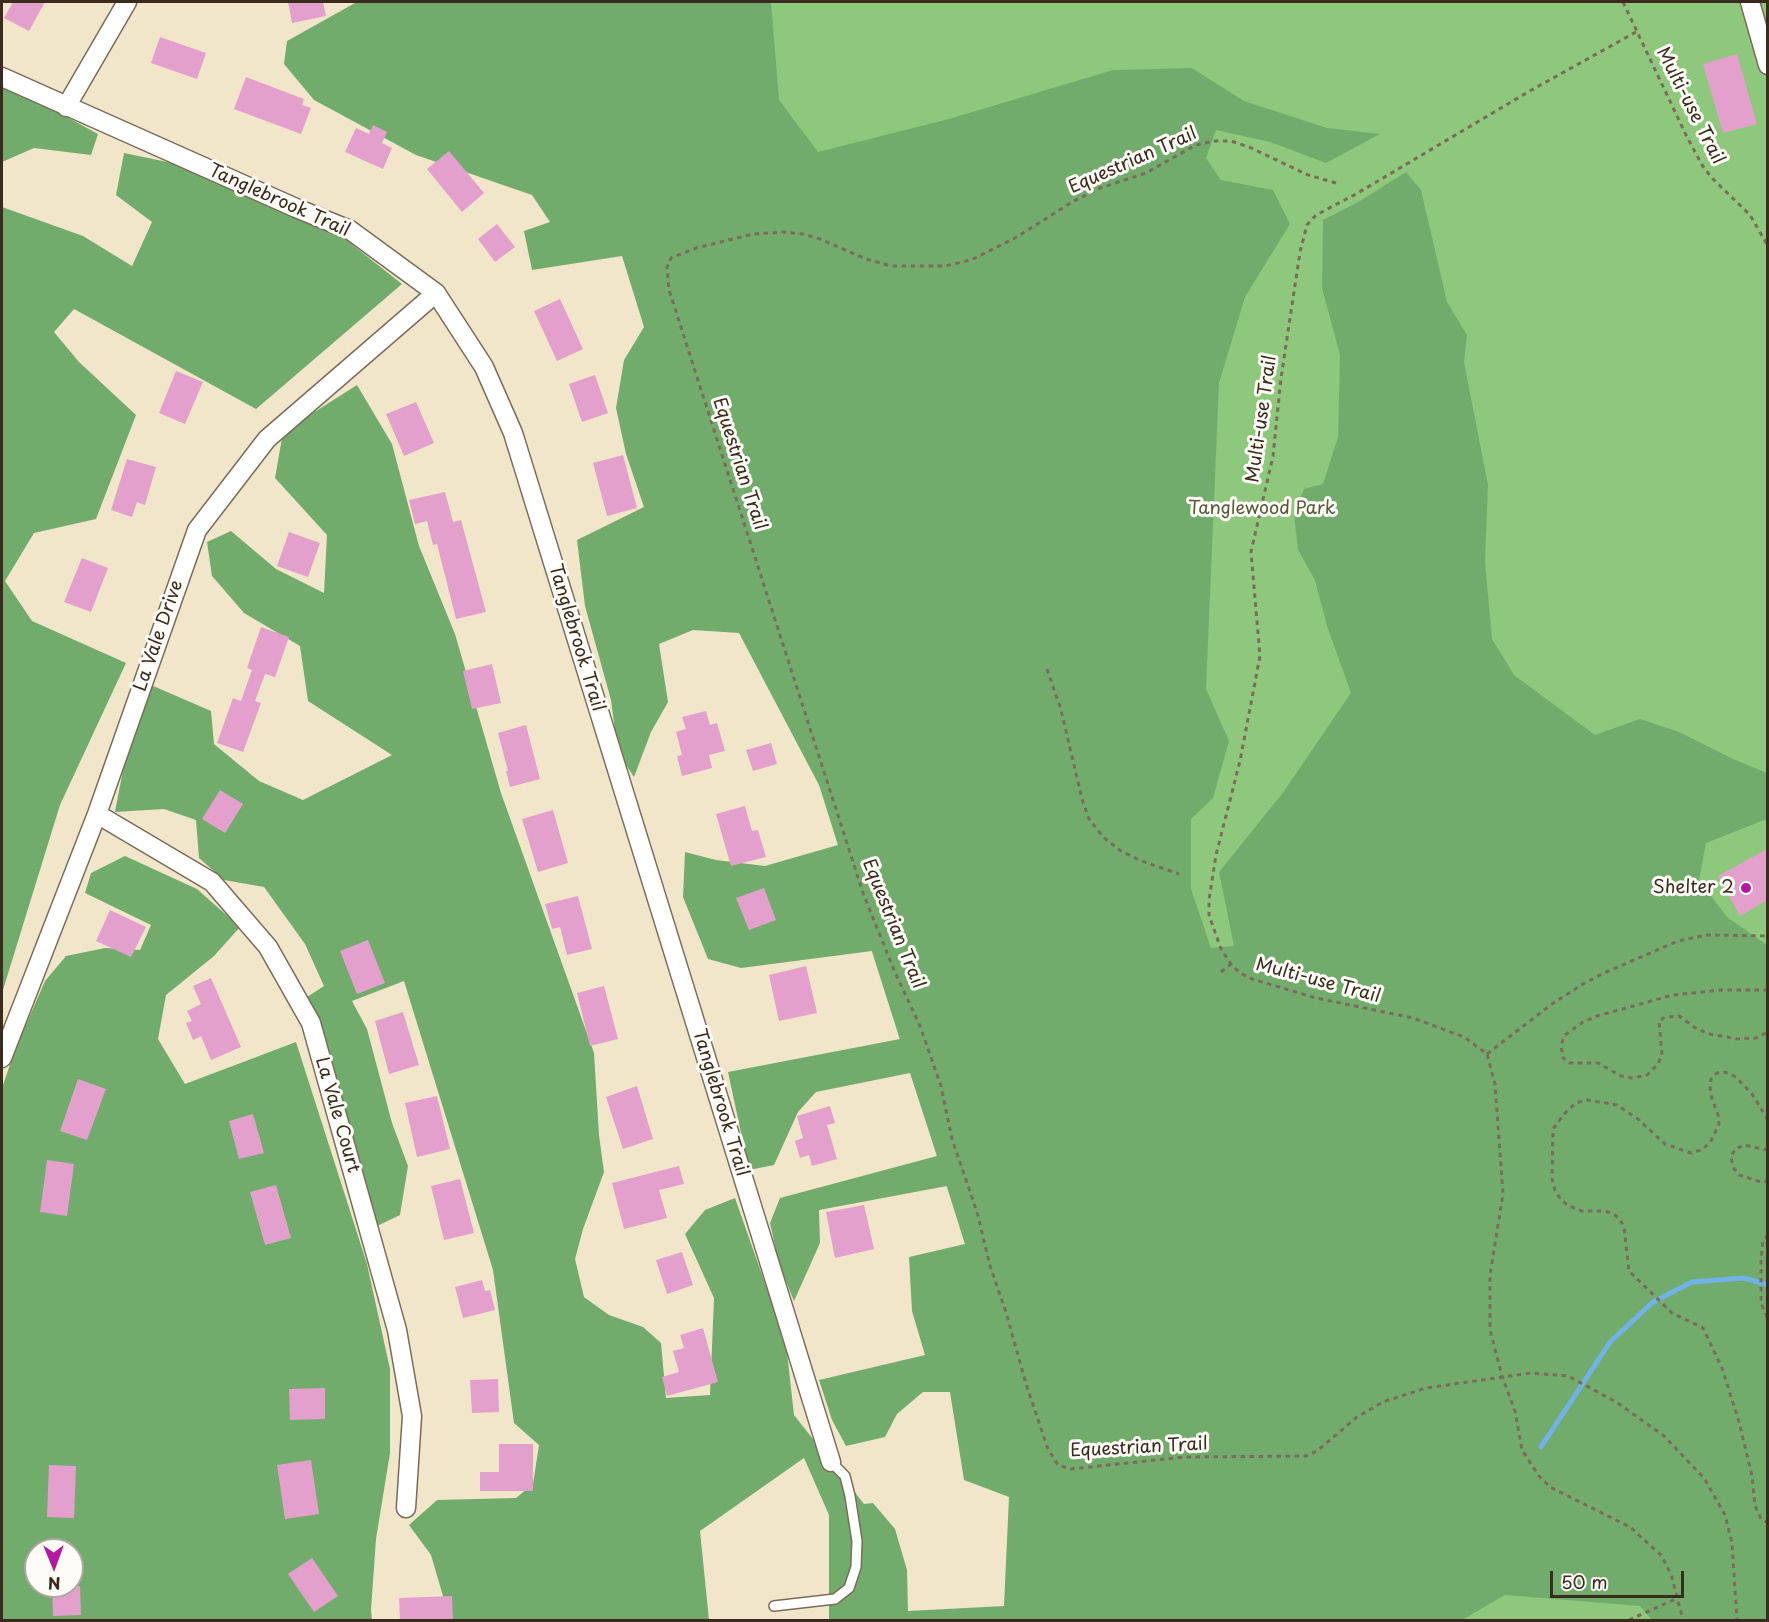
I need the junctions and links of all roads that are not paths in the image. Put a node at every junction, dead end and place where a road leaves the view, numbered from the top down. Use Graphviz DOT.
graph roads {
  1 [pos="128,2"];
  2 [pos="1750,2"];
  3 [pos="1767,65"];
  4 [pos="2,77"];
  5 [pos="66,107"];
  6 [pos="436,293"];
  7 [pos="97,814"];
  8 [pos="2,1058"];
  9 [pos="831,1462"];
  10 [pos="406,1508"];
  11 [pos="774,1606"];
  1 -- 5 [label="street"];
  2 -- 3 [label="street"];
  4 -- 5 [label="street, Tanglebrook Trail"];
  5 -- 6 [label="street, Tanglebrook Trail"];
  6 -- 7 [label="street, La Vale Drive"];
  6 -- 9 [label="street, Tanglebrook Trail"];
  7 -- 8 [label="street, La Vale Drive"];
  7 -- 10 [label="street, La Vale Court"];
  9 -- 11 [label="lane"];
}
